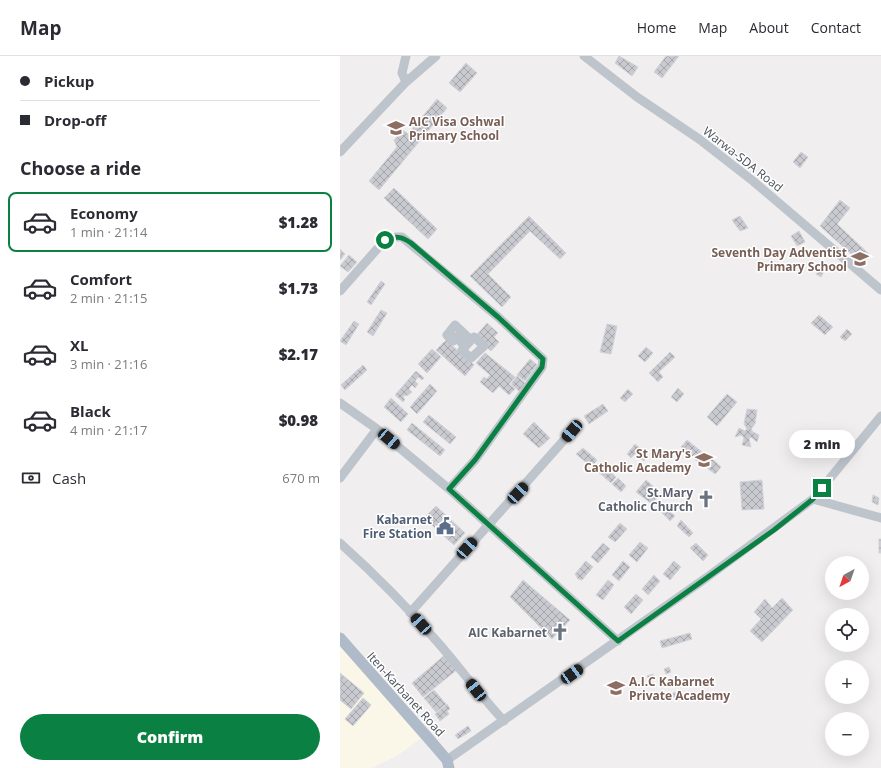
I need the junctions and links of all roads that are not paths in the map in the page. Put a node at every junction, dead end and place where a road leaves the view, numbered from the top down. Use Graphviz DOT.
graph roads {
  1 [pos="406,56"];
  2 [pos="436,56"];
  3 [pos="584,56"];
  4 [pos="406,82"];
  5 [pos="340,152"];
  6 [pos="881,290"];
  7 [pos="340,291"];
  8 [pos="340,403"];
  9 [pos="881,416"];
  10 [pos="377,429"];
  11 [pos="572,431"];
  12 [pos="344,467"];
  13 [pos="340,478"];
  14 [pos="449,489"];
  15 [pos="813,499"];
  16 [pos="881,518"];
  17 [pos="488,526"];
  18 [pos="340,543"];
  19 [pos="410,613"];
  20 [pos="340,638"];
  21 [pos="618,641"];
  22 [pos="504,721"];
  23 [pos="448,764"];
  1 -- 4 [label="street"];
  2 -- 4 [label="street"];
  3 -- 6 [label="street, Warwa-SDA Road"];
  4 -- 5 [label="street"];
  7 -- 14 [label="street"];
  8 -- 10 [label="street"];
  9 -- 15 [label="street"];
  10 -- 12 [label="street"];
  10 -- 14 [label="street"];
  11 -- 17 [label="street"];
  12 -- 13 [label="street"];
  14 -- 17 [label="street"];
  15 -- 16 [label="street"];
  15 -- 21 [label="street"];
  17 -- 19 [label="street"];
  17 -- 21 [label="street"];
  18 -- 19 [label="street"];
  19 -- 22 [label="street"];
  20 -- 23 [label="main road, Iten-Karbanet Road"];
  21 -- 22 [label="street"];
  22 -- 23 [label="street"];
}
